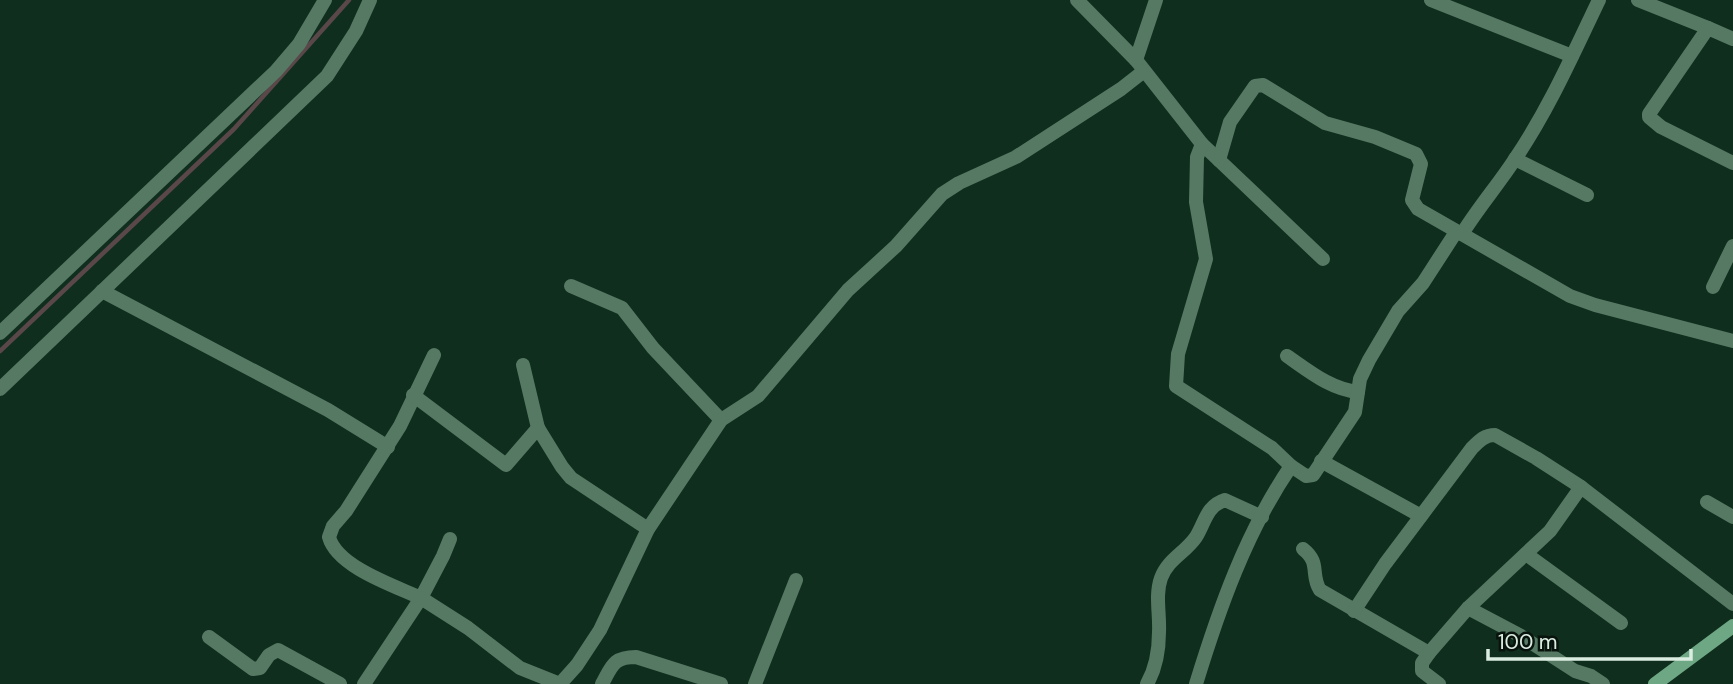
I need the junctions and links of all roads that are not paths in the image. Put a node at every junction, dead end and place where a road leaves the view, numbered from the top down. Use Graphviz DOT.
graph roads {
  1 [pos="325,0"];
  2 [pos="370,0"];
  3 [pos="1077,0"];
  4 [pos="1156,0"];
  5 [pos="1431,0"];
  6 [pos="1599,0"];
  7 [pos="1638,0"];
  8 [pos="1708,28"];
  9 [pos="1733,39"];
  10 [pos="1572,56"];
  11 [pos="1140,65"];
  12 [pos="1202,144"];
  13 [pos="1515,159"];
  14 [pos="1219,160"];
  15 [pos="1733,163"];
  16 [pos="1587,195"];
  17 [pos="1459,233"];
  18 [pos="1733,246"];
  19 [pos="1323,259"];
  20 [pos="571,286"];
  21 [pos="1713,287"];
  22 [pos="102,291"];
  23 [pos="0,334"];
  24 [pos="1733,341"];
  25 [pos="434,355"];
  26 [pos="1287,356"];
  27 [pos="523,365"];
  28 [pos="0,389"];
  29 [pos="1358,391"];
  30 [pos="413,395"];
  31 [pos="721,420"];
  32 [pos="538,428"];
  33 [pos="388,447"];
  34 [pos="1321,461"];
  35 [pos="1291,466"];
  36 [pos="1581,488"];
  37 [pos="1707,502"];
  38 [pos="1421,516"];
  39 [pos="1262,517"];
  40 [pos="1733,517"];
  41 [pos="648,529"];
  42 [pos="450,539"];
  43 [pos="1303,549"];
  44 [pos="1526,555"];
  45 [pos="796,580"];
  46 [pos="421,598"];
  47 [pos="1733,604"];
  48 [pos="1468,608"];
  49 [pos="1354,611"];
  50 [pos="1621,623"];
  51 [pos="1733,626"];
  52 [pos="209,637"];
  53 [pos="1429,653"];
  54 [pos="674,669"];
  55 [pos="340,684"];
  56 [pos="364,684"];
  57 [pos="560,684"];
  58 [pos="602,684"];
  59 [pos="667,684"];
  60 [pos="721,684"];
  61 [pos="755,684"];
  62 [pos="1147,684"];
  63 [pos="1196,684"];
  64 [pos="1439,684"];
  65 [pos="1603,684"];
  66 [pos="1655,684"];
  1 -- 23 [label="street"];
  2 -- 22 [label="street"];
  3 -- 11 [label="street"];
  4 -- 11 [label="street"];
  5 -- 10 [label="street"];
  6 -- 10 [label="street"];
  7 -- 8 [label="street"];
  8 -- 9 [label="street"];
  8 -- 15 [label="street"];
  10 -- 13 [label="street"];
  11 -- 12 [label="street"];
  11 -- 31 [label="street"];
  12 -- 14 [label="street"];
  12 -- 35 [label="street"];
  13 -- 16 [label="street"];
  13 -- 17 [label="street"];
  14 -- 17 [label="street"];
  14 -- 19 [label="street"];
  17 -- 24 [label="street"];
  17 -- 29 [label="street"];
  18 -- 21 [label="street"];
  20 -- 31 [label="street"];
  22 -- 28 [label="street"];
  22 -- 33 [label="street"];
  25 -- 30 [label="street"];
  26 -- 29 [label="street"];
  27 -- 32 [label="street"];
  29 -- 34 [label="street"];
  30 -- 32 [label="street"];
  30 -- 33 [label="street"];
  31 -- 41 [label="street"];
  32 -- 41 [label="street"];
  33 -- 46 [label="street"];
  34 -- 35 [label="street"];
  34 -- 38 [label="street"];
  35 -- 39 [label="street"];
  36 -- 38 [label="street"];
  36 -- 44 [label="street"];
  36 -- 47 [label="street"];
  37 -- 40 [label="street"];
  38 -- 49 [label="street"];
  39 -- 62 [label="street"];
  39 -- 63 [label="street"];
  41 -- 57 [label="street"];
  42 -- 46 [label="street"];
  43 -- 49 [label="street"];
  44 -- 48 [label="street"];
  44 -- 50 [label="street"];
  45 -- 61 [label="street"];
  46 -- 56 [label="street"];
  46 -- 57 [label="street"];
  48 -- 53 [label="street"];
  48 -- 65 [label="street"];
  49 -- 53 [label="street"];
  51 -- 66 [label="street"];
  52 -- 55 [label="street"];
  53 -- 64 [label="street"];
  54 -- 58 [label="street"];
  54 -- 59 [label="street"];
  54 -- 60 [label="street"];
}
